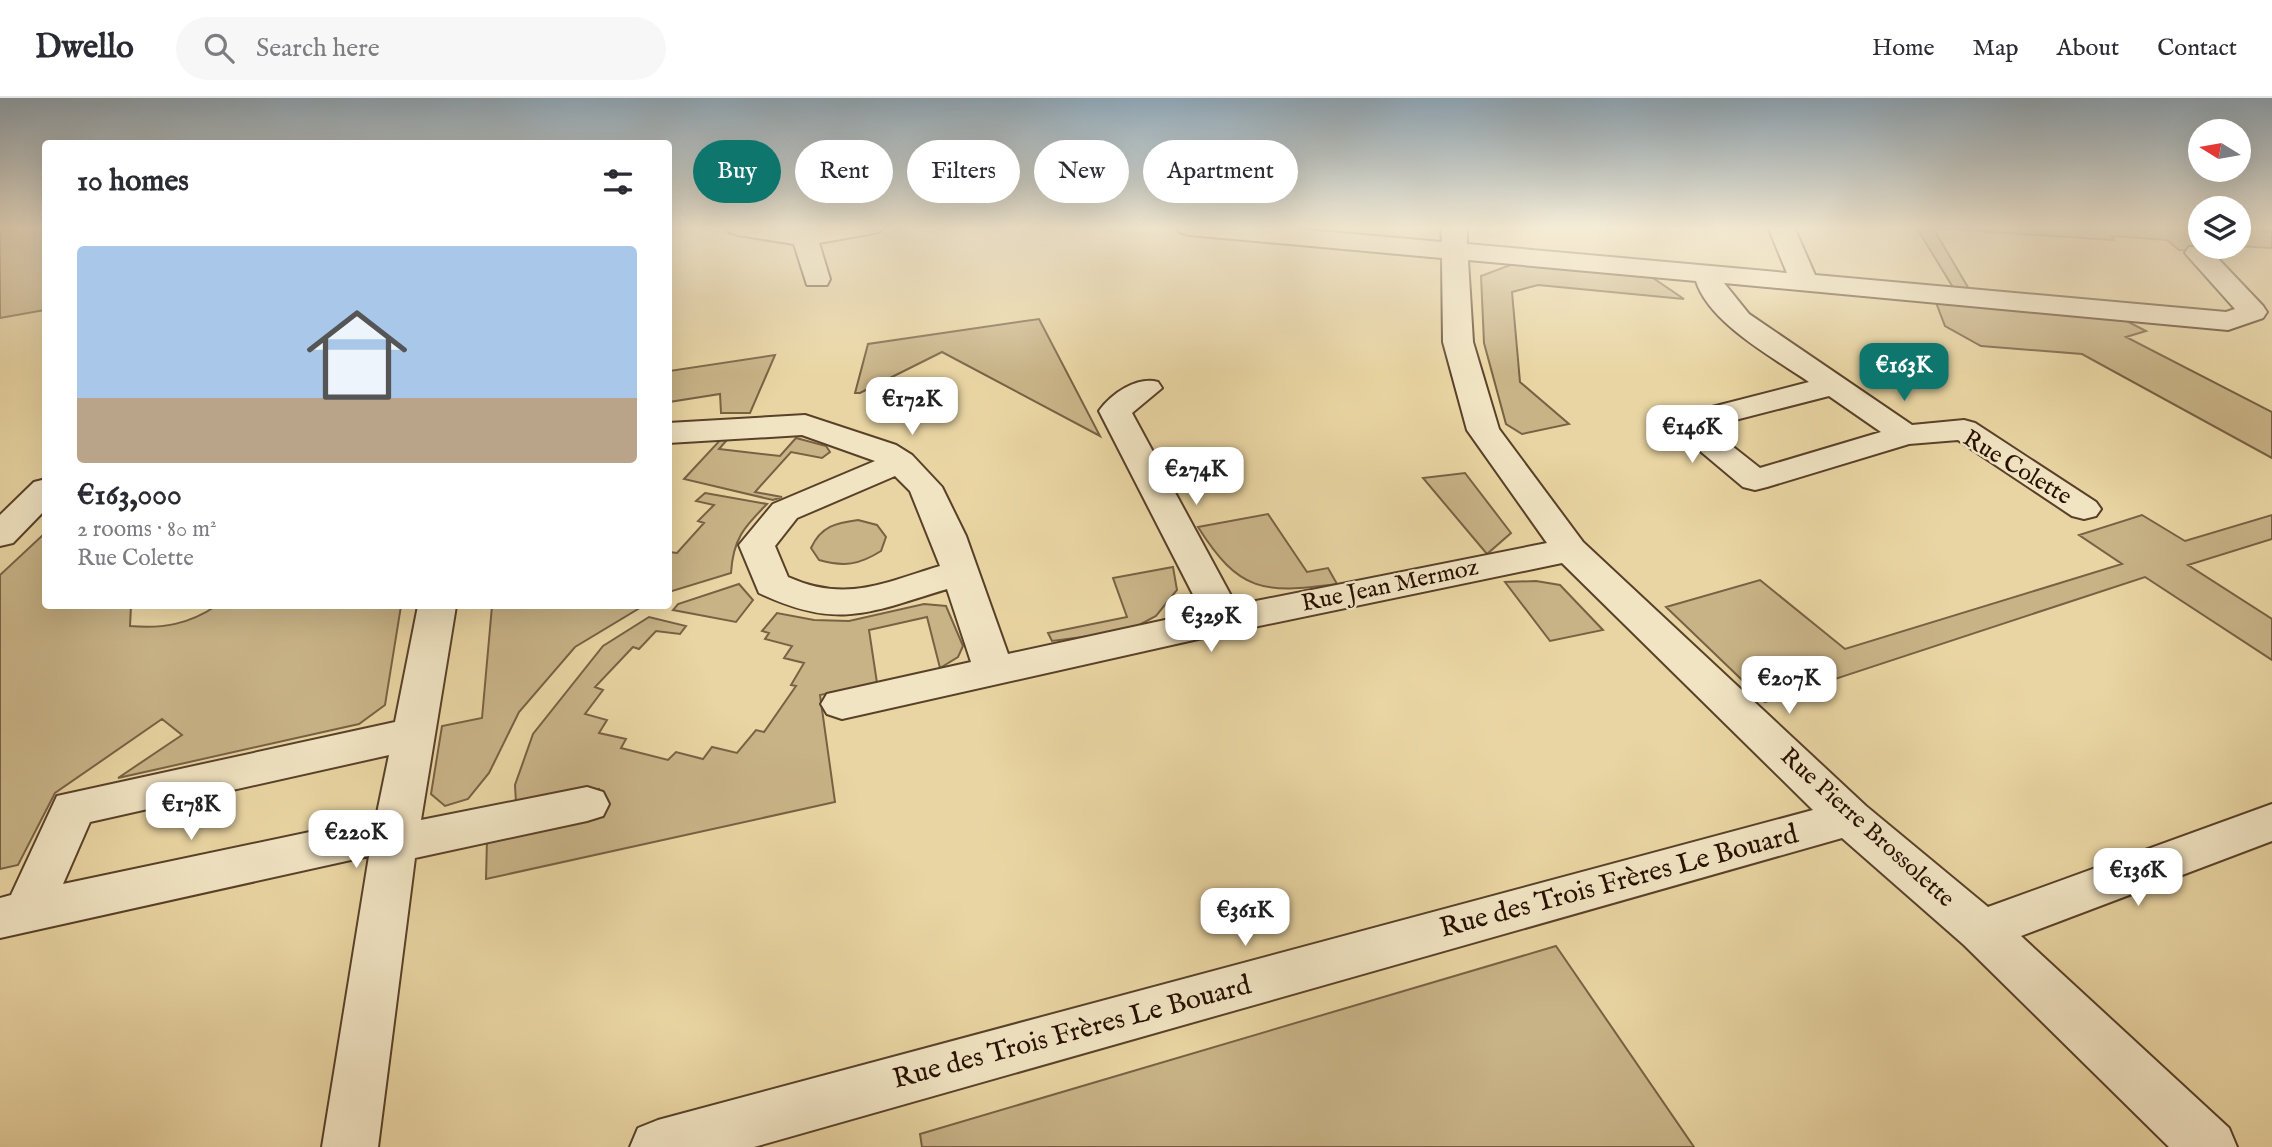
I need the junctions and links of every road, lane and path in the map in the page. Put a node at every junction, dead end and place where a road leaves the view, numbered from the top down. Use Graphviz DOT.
graph roads {
  1 [pos="816,276"];
  2 [pos="1455,276"];
  3 [pos="1708,276"];
  4 [pos="1802,276"];
  5 [pos="2219,276"];
  6 [pos="817,279"];
  7 [pos="1805,284"];
  8 [pos="1830,386"];
  9 [pos="1147,388"];
  10 [pos="672,433"];
  11 [pos="1906,435"];
  12 [pos="900,462"];
  13 [pos="42,493"];
  14 [pos="2084,509"];
  15 [pos="0,535"];
  16 [pos="1570,550"];
  17 [pos="960,573"];
  18 [pos="436,609"];
  19 [pos="1225,620"];
  20 [pos="994,671"];
  21 [pos="842,704"];
  22 [pos="414,734"];
  23 [pos="587,804"];
  24 [pos="1850,818"];
  25 [pos="2272,822"];
  26 [pos="395,838"];
  27 [pos="13,915"];
  28 [pos="1981,930"];
  29 [pos="350,1147"];
  30 [pos="658,1147"];
  31 [pos="2209,1147"];
  1 -- 6 [label="street"];
  2 -- 16 [label="street, Rue Pierre Brossolette"];
  3 -- 7 [label="street"];
  3 -- 8 [label="street"];
  4 -- 7 [label="street"];
  5 -- 7 [label="street"];
  8 -- 11 [label="street"];
  8 -- 11 [label="street, Rue Colette"];
  9 -- 19 [label="street"];
  10 -- 12 [label="street"];
  11 -- 14 [label="street, Rue Colette"];
  12 -- 17 [label="street"];
  12 -- 17 [label="street"];
  13 -- 15 [label="street"];
  16 -- 19 [label="street, Rue Jean Mermoz"];
  16 -- 24 [label="street, Rue Pierre Brossolette"];
  17 -- 20 [label="street"];
  18 -- 22 [label="street"];
  19 -- 20 [label="street, Rue Jean Mermoz"];
  20 -- 21 [label="street, Rue Jean Mermoz"];
  22 -- 26 [label="street"];
  22 -- 27 [label="street"];
  23 -- 26 [label="street"];
  24 -- 28 [label="street, Rue Pierre Brossolette"];
  24 -- 30 [label="street, Rue des Trois Frères Le Bouard"];
  25 -- 28 [label="street"];
  26 -- 27 [label="street"];
  26 -- 29 [label="street"];
  28 -- 31 [label="street, Rue Pierre Brossolette"];
}
